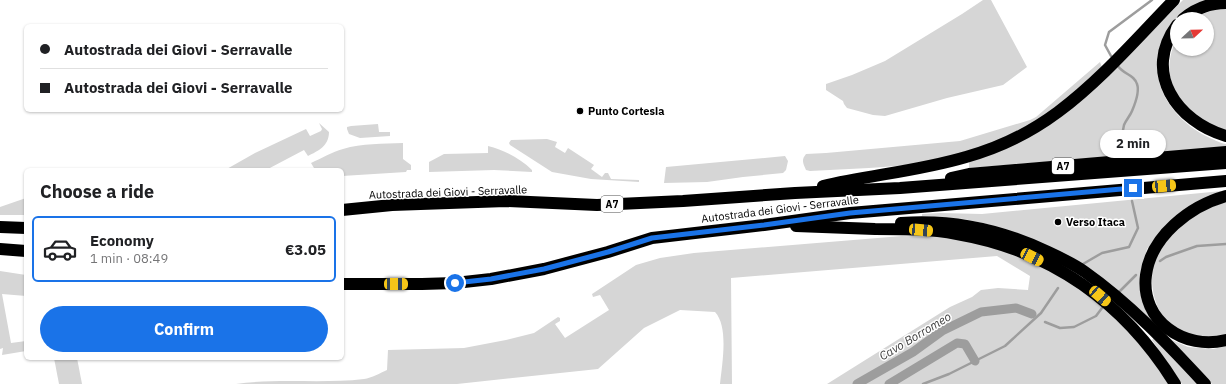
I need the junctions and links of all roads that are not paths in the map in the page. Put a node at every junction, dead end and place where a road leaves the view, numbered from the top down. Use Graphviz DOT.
graph roads {
  1 [pos="1174,0"];
  2 [pos="1226,3"];
  3 [pos="1193,12"];
  4 [pos="1170,36"];
  5 [pos="1226,136"];
  6 [pos="1226,152"];
  7 [pos="1226,163"];
  8 [pos="1226,181"];
  9 [pos="900,188"];
  10 [pos="795,193"];
  11 [pos="1226,196"];
  12 [pos="344,210"];
  13 [pos="764,225"];
  14 [pos="0,227"];
  15 [pos="24,228"];
  16 [pos="832,228"];
  17 [pos="0,249"];
  18 [pos="24,251"];
  19 [pos="344,284"];
  20 [pos="1226,340"];
  21 [pos="1175,384"];
  22 [pos="1204,384"];
  1 -- 10 [label="highway"];
  2 -- 3 [label="highway"];
  4 -- 5 [label="highway"];
  6 -- 9 [label="highway, A7"];
  7 -- 9 [label="highway, Autostrada dei Giovi - Serravalle / A7"];
  8 -- 13 [label="highway, Autostrada dei Giovi - Serravalle"];
  9 -- 10 [label="highway, Autostrada dei Giovi - Serravalle / A7"];
  10 -- 12 [label="highway, Autostrada dei Giovi - Serravalle / A7"];
  11 -- 20 [label="highway"];
  13 -- 16 [label="highway"];
  13 -- 19 [label="highway, Autostrada dei Giovi - Serravalle"];
  14 -- 15 [label="highway"];
  16 -- 21 [label="highway"];
  16 -- 22 [label="highway"];
  17 -- 18 [label="highway"];
}
